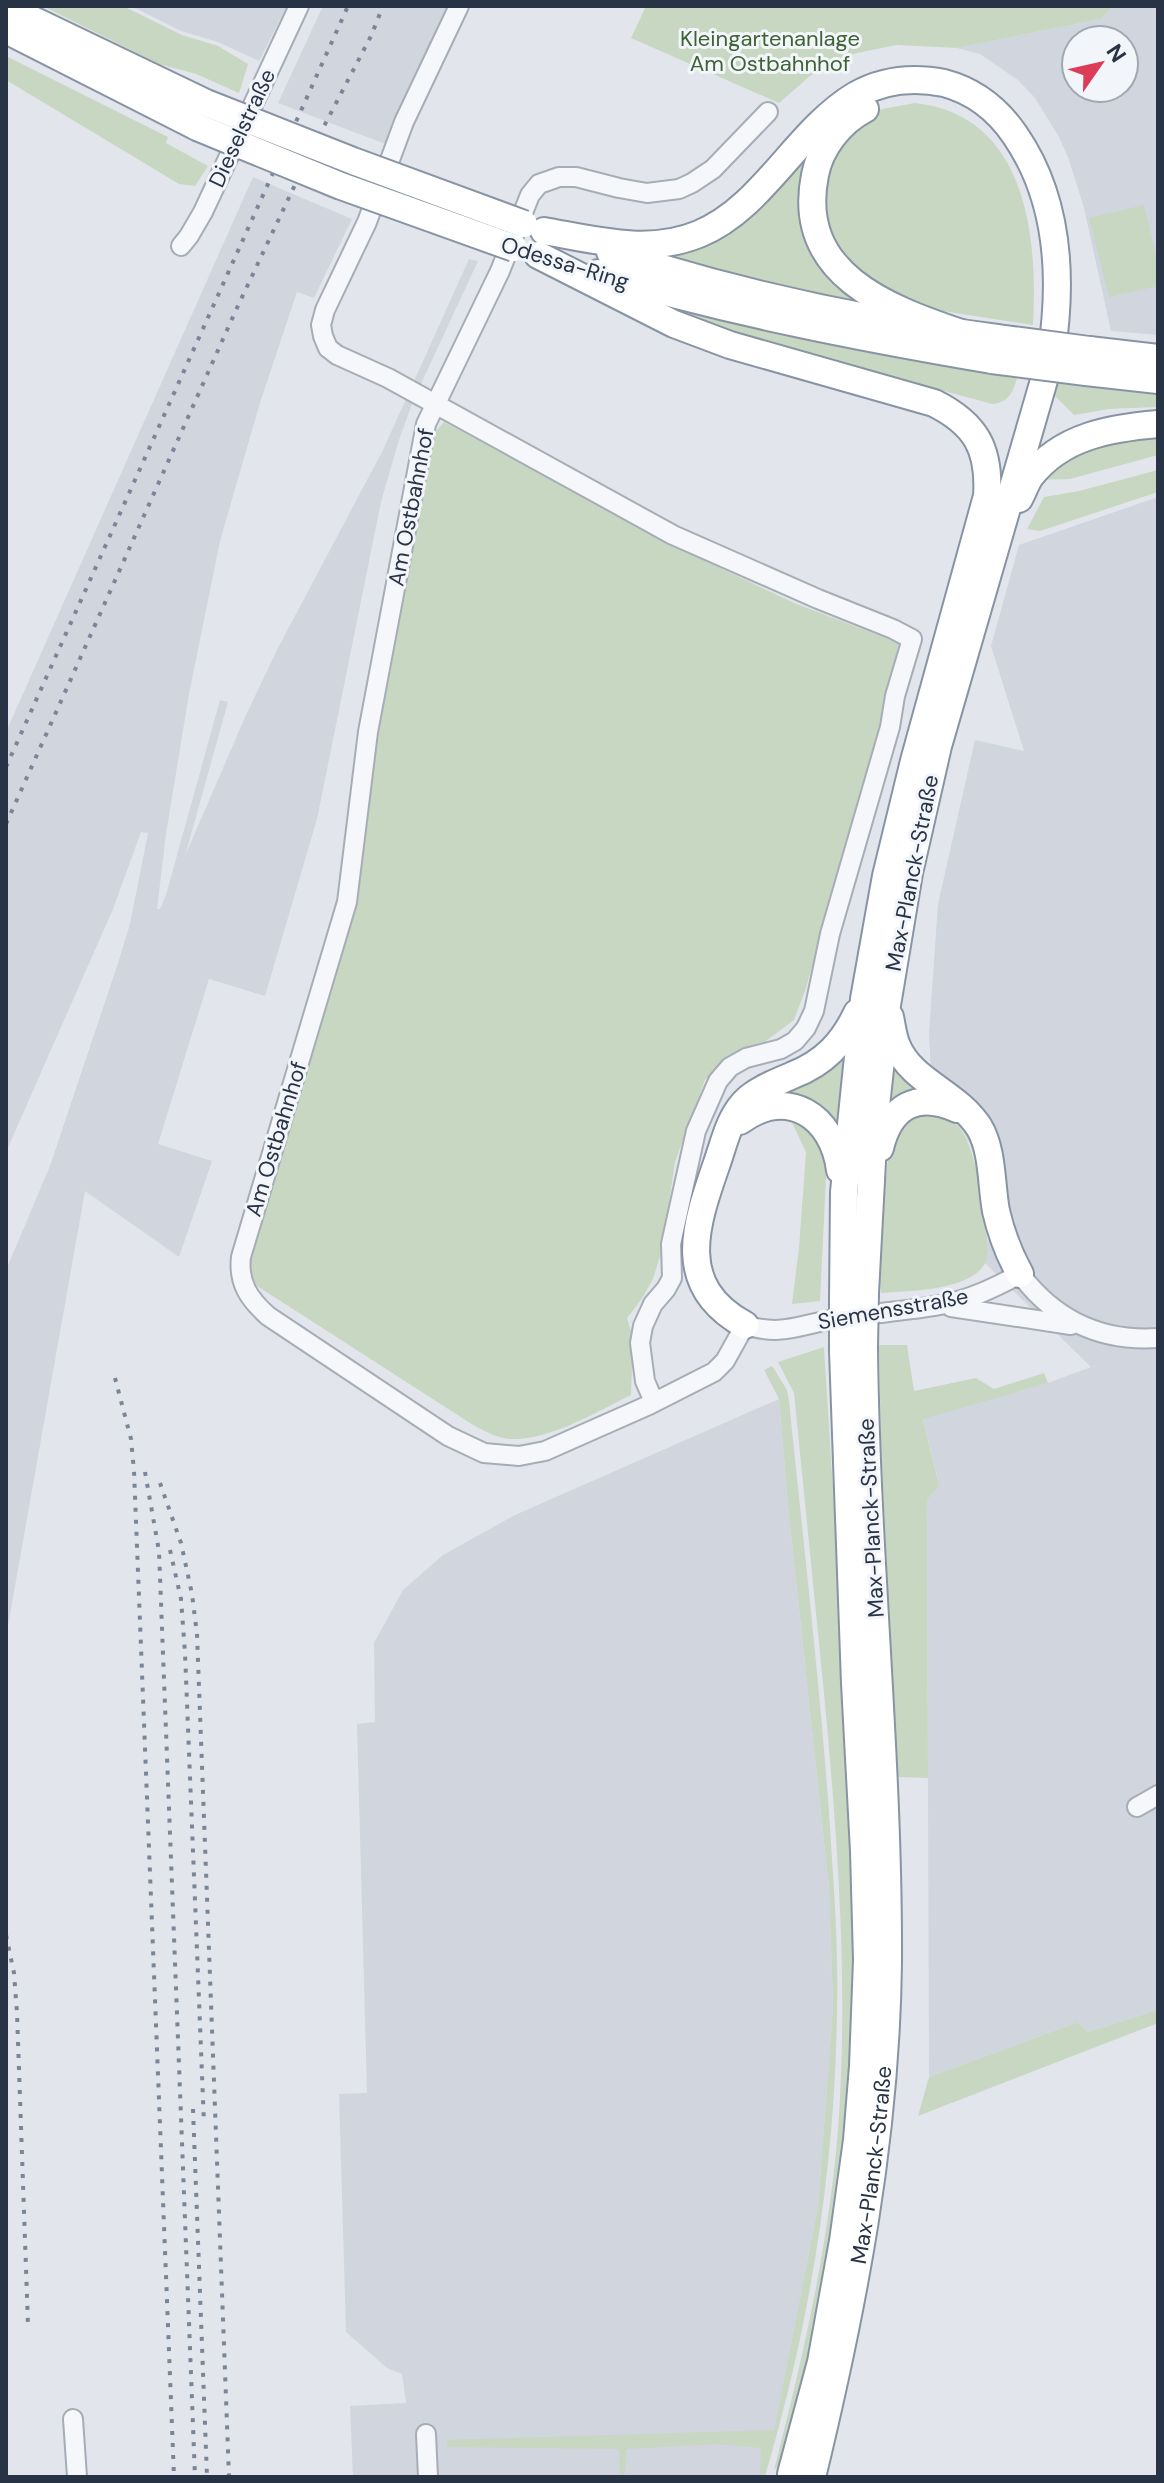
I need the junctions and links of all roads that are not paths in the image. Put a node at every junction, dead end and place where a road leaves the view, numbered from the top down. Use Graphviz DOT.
graph roads {
  1 [pos="299,6"];
  2 [pos="459,6"];
  3 [pos="6,7"];
  4 [pos="6,30"];
  5 [pos="768,112"];
  6 [pos="202,115"];
  7 [pos="530,240"];
  8 [pos="181,246"];
  9 [pos="961,333"];
  10 [pos="994,349"];
  11 [pos="1158,358"];
  12 [pos="1088,361"];
  13 [pos="1158,380"];
  14 [pos="435,406"];
  15 [pos="1158,424"];
  16 [pos="991,565"];
  17 [pos="941,660"];
  18 [pos="875,1002"];
  19 [pos="971,1116"];
  20 [pos="726,1135"];
  21 [pos="856,1193"];
  22 [pos="1020,1274"];
  23 [pos="941,1305"];
  24 [pos="745,1325"];
  25 [pos="1082,1327"];
  26 [pos="1158,1338"];
  27 [pos="654,1402"];
  28 [pos="1158,1795"];
  29 [pos="1137,1807"];
  30 [pos="73,2419"];
  31 [pos="426,2434"];
  32 [pos="801,2476"];
  33 [pos="77,2477"];
  34 [pos="428,2477"];
  1 -- 8 [label="street, Dieselstraße"];
  2 -- 14 [label="street, Am Ostbahnhof"];
  3 -- 6 [label="highway, Odessa-Ring"];
  4 -- 6 [label="highway, Odessa-Ring"];
  5 -- 14 [label="street, Am Ostbahnhof"];
  6 -- 7 [label="highway, Odessa-Ring, bridge"];
  7 -- 9 [label="highway, Odessa-Ring"];
  7 -- 10 [label="highway, Odessa-Ring"];
  7 -- 16 [label="highway"];
  7 -- 17 [label="highway"];
  9 -- 10 [label="highway, Odessa-Ring"];
  9 -- 17 [label="highway"];
  10 -- 12 [label="highway, Odessa-Ring, bridge"];
  11 -- 12 [label="highway, Odessa-Ring"];
  12 -- 13 [label="highway, Odessa-Ring"];
  14 -- 27 [label="street, Am Ostbahnhof"];
  14 -- 27 [label="street, Am Ostbahnhof"];
  15 -- 16 [label="highway"];
  16 -- 18 [label="highway, Max-Planck-Straße"];
  17 -- 18 [label="highway, Max-Planck-Straße"];
  18 -- 19 [label="highway"];
  18 -- 20 [label="highway"];
  18 -- 21 [label="highway, Max-Planck-Straße"];
  19 -- 21 [label="highway"];
  19 -- 22 [label="highway"];
  20 -- 21 [label="highway"];
  20 -- 24 [label="highway"];
  21 -- 32 [label="highway, Max-Planck-Straße, bridge"];
  22 -- 23 [label="street, Siemensstraße"];
  22 -- 25 [label="street"];
  23 -- 24 [label="street, Siemensstraße"];
  23 -- 25 [label="street"];
  24 -- 27 [label="street, Am Ostbahnhof"];
  25 -- 26 [label="street"];
  28 -- 29 [label="street"];
  30 -- 33 [label="street"];
  31 -- 34 [label="street"];
}
